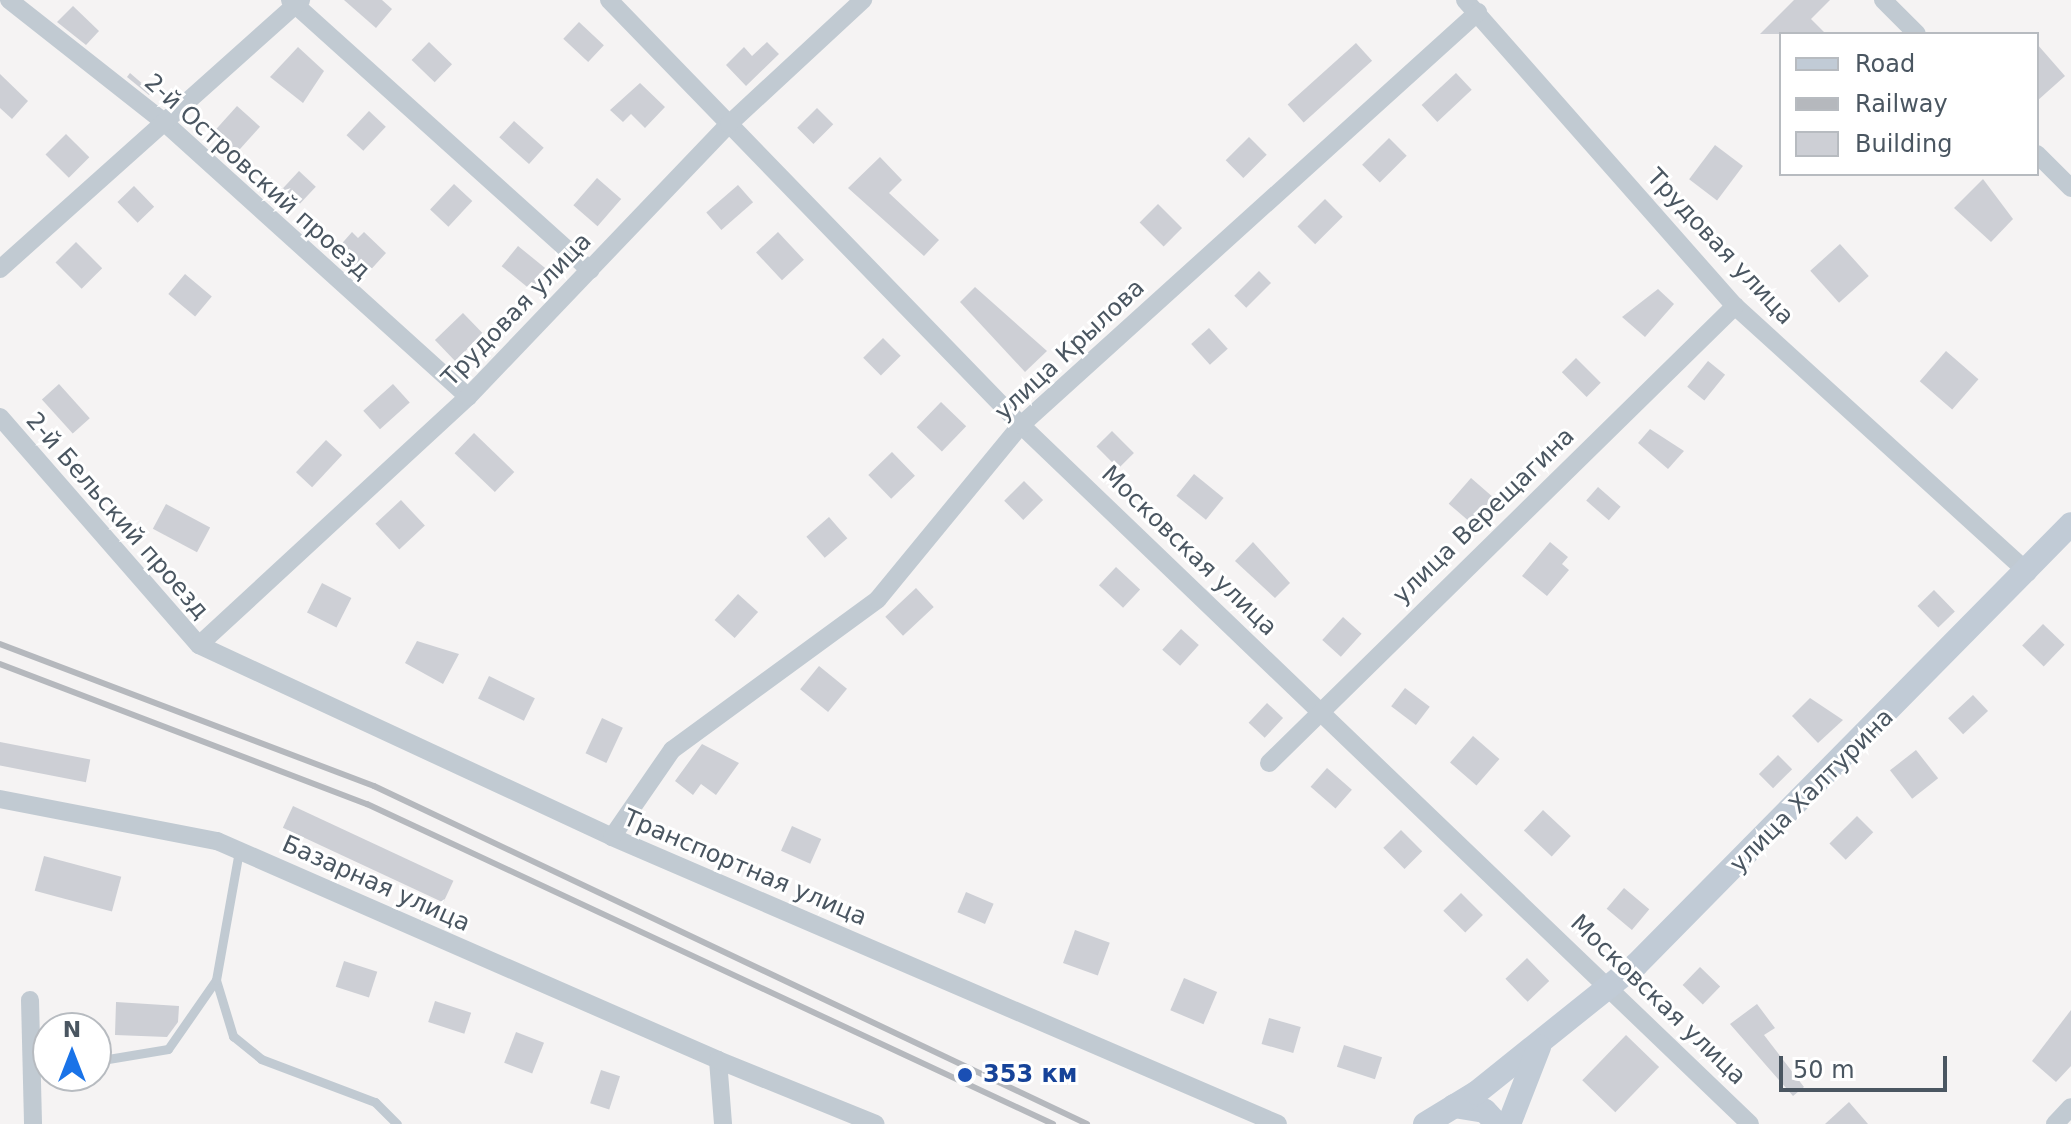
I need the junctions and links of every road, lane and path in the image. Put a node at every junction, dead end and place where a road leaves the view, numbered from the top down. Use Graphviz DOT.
graph roads {
  1 [pos="9,0"];
  2 [pos="609,0"];
  3 [pos="863,0"];
  4 [pos="1883,0"];
  5 [pos="295,2"];
  6 [pos="1472,6"];
  7 [pos="1915,32"];
  8 [pos="164,122"];
  9 [pos="729,124"];
  10 [pos="2039,156"];
  11 [pos="2071,188"];
  12 [pos="0,269"];
  13 [pos="590,270"];
  14 [pos="1735,306"];
  15 [pos="468,397"];
  16 [pos="0,417"];
  17 [pos="1021,425"];
  18 [pos="2071,524"];
  19 [pos="2028,573"];
  20 [pos="199,645"];
  21 [pos="1320,709"];
  22 [pos="1269,763"];
  23 [pos="0,799"];
  24 [pos="612,837"];
  25 [pos="239,851"];
  26 [pos="216,980"];
  27 [pos="1612,986"];
  28 [pos="30,1000"];
  29 [pos="32,1014"];
  30 [pos="1540,1045"];
  31 [pos="112,1058"];
  32 [pos="718,1060"];
  33 [pos="37,1092"];
  34 [pos="1454,1106"];
  35 [pos="2071,1107"];
  36 [pos="33,1124"];
  37 [pos="397,1124"];
  38 [pos="723,1124"];
  39 [pos="876,1124"];
  40 [pos="1278,1124"];
  41 [pos="1425,1124"];
  42 [pos="1497,1124"];
  43 [pos="1509,1124"];
  44 [pos="1750,1124"];
  45 [pos="2055,1124"];
  1 -- 8 [label="street, 2-й Островский проезд"];
  2 -- 9 [label="street, Московская улица"];
  3 -- 9 [label="street, Трудовая улица"];
  4 -- 7 [label="street"];
  5 -- 8 [label="street"];
  5 -- 13 [label="street"];
  6 -- 14 [label="street, Трудовая улица"];
  6 -- 17 [label="street, улица Крылова"];
  8 -- 12 [label="street"];
  8 -- 15 [label="street, 2-й Островский проезд"];
  9 -- 13 [label="street, Трудовая улица"];
  9 -- 17 [label="street, Московская улица"];
  10 -- 11 [label="street"];
  13 -- 15 [label="street, Трудовая улица"];
  14 -- 19 [label="street, Трудовая улица"];
  14 -- 21 [label="street, улица Верещагина"];
  15 -- 20 [label="street, Трудовая улица"];
  16 -- 20 [label="street, 2-й Бельский проезд"];
  17 -- 21 [label="street, Московская улица"];
  17 -- 24 [label="street, улица Крылова"];
  18 -- 19 [label="main road, улица Халтурина"];
  19 -- 27 [label="main road, улица Халтурина"];
  20 -- 24 [label="street, Транспортная улица"];
  21 -- 22 [label="street, улица Верещагина"];
  21 -- 27 [label="street, Московская улица"];
  23 -- 25 [label="street, Базарная улица"];
  24 -- 40 [label="street, Транспортная улица"];
  25 -- 26 [label="lane"];
  25 -- 32 [label="street, Базарная улица"];
  26 -- 31 [label="lane"];
  26 -- 37 [label="lane"];
  27 -- 30 [label="main road, улица Халтурина"];
  27 -- 44 [label="street, Московская улица"];
  28 -- 29 [label="street"];
  30 -- 34 [label="main road, улица Халтурина"];
  30 -- 43 [label="main road"];
  32 -- 38 [label="street"];
  32 -- 39 [label="street, Базарная улица"];
  33 -- 36 [label="street"];
  34 -- 41 [label="main road, улица Халтурина"];
  34 -- 42 [label="main road"];
  35 -- 45 [label="street"];
}
